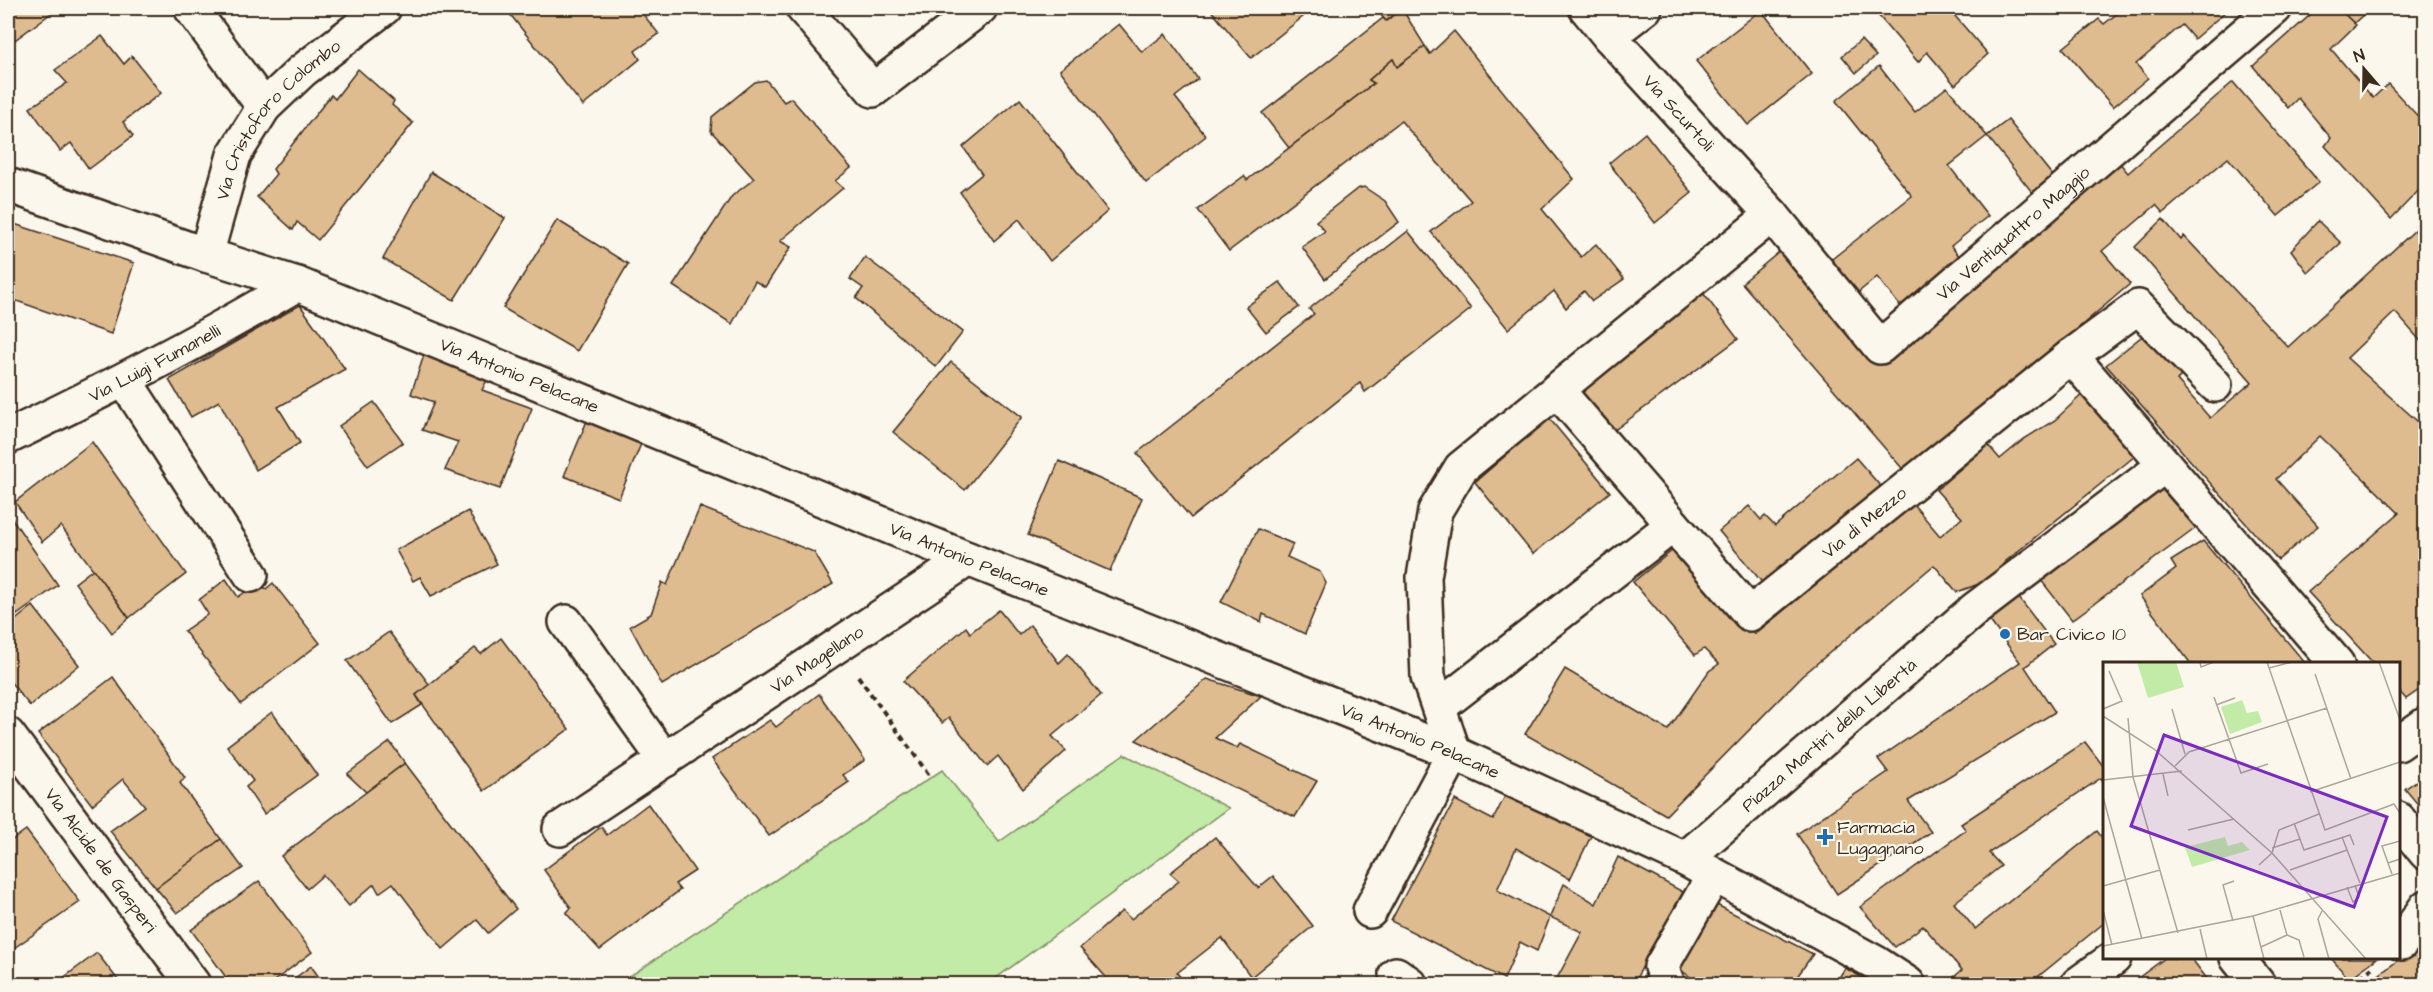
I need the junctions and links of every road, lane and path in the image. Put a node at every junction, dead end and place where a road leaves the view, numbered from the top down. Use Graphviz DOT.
graph roads {
  1 [pos="191,8"];
  2 [pos="384,8"];
  3 [pos="803,8"];
  4 [pos="980,8"];
  5 [pos="1586,8"];
  6 [pos="1645,8"];
  7 [pos="2275,8"];
  8 [pos="1609,36"];
  9 [pos="264,107"];
  10 [pos="8,185"];
  11 [pos="1772,215"];
  12 [pos="206,255"];
  13 [pos="297,284"];
  14 [pos="2072,356"];
  15 [pos="125,381"];
  16 [pos="2215,385"];
  17 [pos="1557,390"];
  18 [pos="8,437"];
  19 [pos="2165,465"];
  20 [pos="1673,525"];
  21 [pos="968,559"];
  22 [pos="251,575"];
  23 [pos="566,622"];
  24 [pos="837,646"];
  25 [pos="2336,662"];
  26 [pos="1439,707"];
  27 [pos="8,735"];
  28 [pos="1454,753"];
  29 [pos="665,760"];
  30 [pos="931,778"];
  31 [pos="2400,821"];
  32 [pos="560,829"];
  33 [pos="2426,853"];
  34 [pos="1684,859"];
  35 [pos="1714,875"];
  36 [pos="2426,907"];
  37 [pos="1370,911"];
  38 [pos="2400,944"];
  39 [pos="2111,959"];
  40 [pos="2239,959"];
  41 [pos="2380,959"];
  42 [pos="193,984"];
  43 [pos="1668,984"];
  44 [pos="1908,984"];
  45 [pos="2078,984"];
  46 [pos="2258,984"];
  47 [pos="2352,984"];
  1 -- 9 [label="street"];
  2 -- 9 [label="street, Via Cristoforo Colombo"];
  3 -- 4 [label="street"];
  5 -- 8 [label="street, Via Scurtoli"];
  6 -- 8 [label="street"];
  7 -- 11 [label="street, Via Ventiquattro Maggio"];
  8 -- 11 [label="street, Via Scurtoli"];
  9 -- 12 [label="street, Via Cristoforo Colombo"];
  10 -- 12 [label="street, Via Antonio Pelacane"];
  11 -- 17 [label="street"];
  12 -- 13 [label="street, Via Antonio Pelacane"];
  13 -- 15 [label="street, Via Luigi Fumanelli"];
  13 -- 21 [label="street, Via Antonio Pelacane"];
  14 -- 16 [label="street, Via di Mezzo"];
  14 -- 19 [label="street"];
  14 -- 20 [label="street, Via di Mezzo"];
  15 -- 18 [label="street, Via Luigi Fumanelli"];
  15 -- 22 [label="street"];
  17 -- 20 [label="street, Via di Mezzo"];
  17 -- 26 [label="street"];
  19 -- 25 [label="street"];
  19 -- 34 [label="street, Piazza Martiri della Libertà"];
  20 -- 26 [label="street"];
  21 -- 24 [label="street, Via Magellano"];
  21 -- 28 [label="street, Via Antonio Pelacane"];
  23 -- 29 [label="street"];
  24 -- 29 [label="street, Via Magellano"];
  24 -- 30 [label="path"];
  26 -- 28 [label="street"];
  27 -- 42 [label="street, Via Alcide de Gasperi"];
  28 -- 34 [label="street, Via Antonio Pelacane"];
  28 -- 37 [label="street"];
  29 -- 32 [label="street, Via Magellano"];
  31 -- 33 [label="street"];
  34 -- 35 [label="street, Via Antonio Pelacane"];
  35 -- 43 [label="street"];
  35 -- 44 [label="street, Via Antonio Pelacane"];
  36 -- 38 [label="street"];
  39 -- 45 [label="street"];
  40 -- 46 [label="street"];
  41 -- 47 [label="path"];
}
